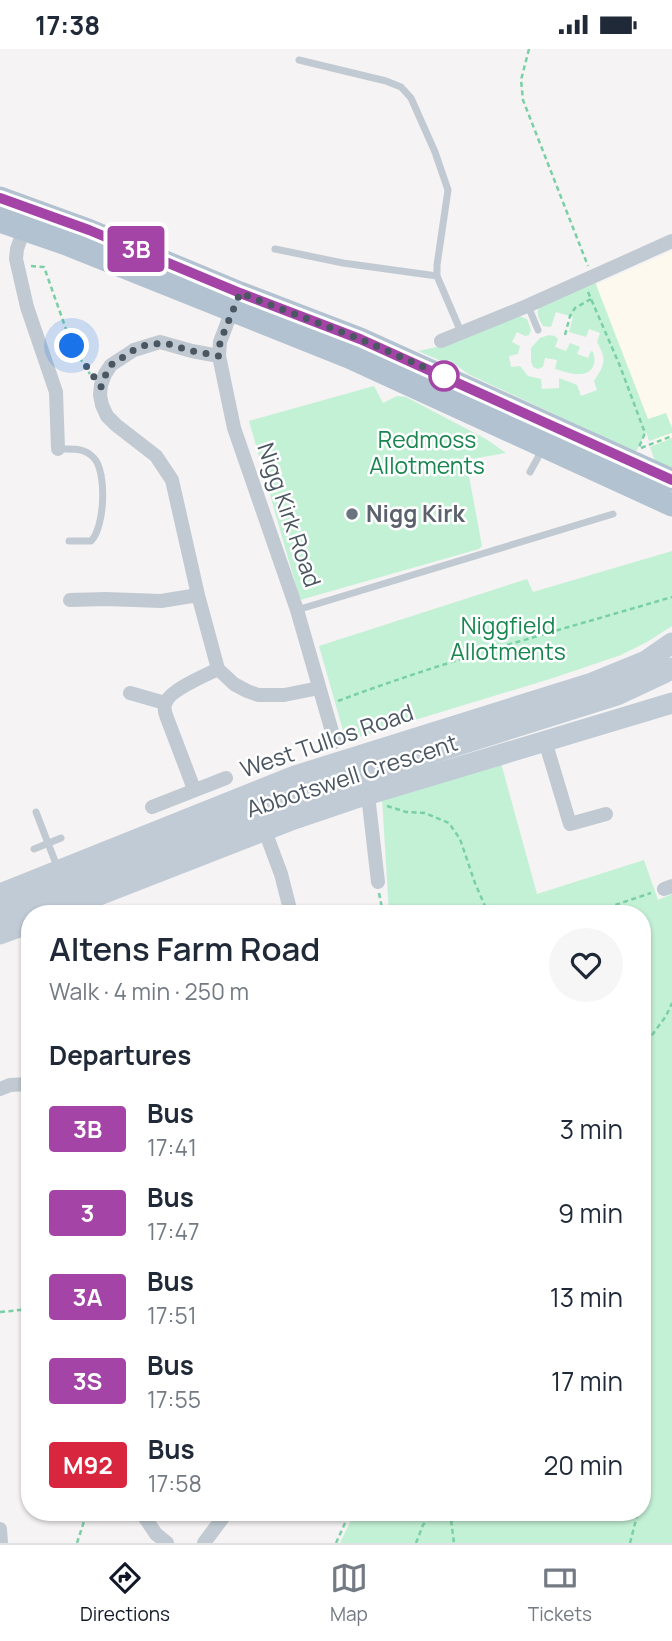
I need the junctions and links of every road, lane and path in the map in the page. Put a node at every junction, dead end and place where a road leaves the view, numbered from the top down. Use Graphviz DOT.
graph roads {
  1 [pos="529,49"];
  2 [pos="299,60"];
  3 [pos="0,198"];
  4 [pos="0,221"];
  5 [pos="24,229"];
  6 [pos="672,241"];
  7 [pos="275,249"];
  8 [pos="17,264"];
  9 [pos="437,276"];
  10 [pos="592,276"];
  11 [pos="591,299"];
  12 [pos="236,301"];
  13 [pos="527,306"];
  14 [pos="538,330"];
  15 [pos="461,332"];
  16 [pos="565,335"];
  17 [pos="440,341"];
  18 [pos="219,356"];
  19 [pos="101,387"];
  20 [pos="645,433"];
  21 [pos="672,436"];
  22 [pos="649,445"];
  23 [pos="544,446"];
  24 [pos="58,449"];
  25 [pos="635,456"];
  26 [pos="530,472"];
  27 [pos="672,480"];
  28 [pos="672,505"];
  29 [pos="612,514"];
  30 [pos="69,541"];
  31 [pos="198,595"];
  32 [pos="672,597"];
  33 [pos="70,600"];
  34 [pos="298,610"];
  35 [pos="672,643"];
  36 [pos="672,668"];
  37 [pos="218,669"];
  38 [pos="319,688"];
  39 [pos="130,693"];
  40 [pos="165,703"];
  41 [pos="672,703"];
  42 [pos="325,705"];
  43 [pos="545,741"];
  44 [pos="335,742"];
  45 [pos="226,778"];
  46 [pos="194,789"];
  47 [pos="370,794"];
  48 [pos="152,807"];
  49 [pos="36,813"];
  50 [pos="606,814"];
  51 [pos="265,831"];
  52 [pos="61,838"];
  53 [pos="48,843"];
  54 [pos="34,849"];
  55 [pos="58,870"];
  56 [pos="378,882"];
  57 [pos="668,887"];
  58 [pos="0,894"];
  59 [pos="25,905"];
  60 [pos="78,905"];
  61 [pos="288,905"];
  62 [pos="382,905"];
  63 [pos="485,905"];
  64 [pos="615,905"];
  65 [pos="21,907"];
  66 [pos="0,915"];
  67 [pos="21,926"];
  68 [pos="0,934"];
  69 [pos="672,1003"];
  70 [pos="651,1037"];
  71 [pos="21,1084"];
  72 [pos="0,1089"];
  73 [pos="21,1310"];
  74 [pos="0,1312"];
  75 [pos="84,1521"];
  76 [pos="147,1521"];
  77 [pos="221,1521"];
  78 [pos="346,1521"];
  79 [pos="427,1521"];
  80 [pos="451,1521"];
  81 [pos="636,1521"];
  82 [pos="0,1529"];
  83 [pos="1,1543"];
  84 [pos="77,1543"];
  85 [pos="167,1543"];
  86 [pos="204,1543"];
  87 [pos="336,1543"];
  88 [pos="416,1543"];
  89 [pos="454,1543"];
  90 [pos="630,1543"];
  1 -- 10 [label="path"];
  2 -- 9 [label="lane"];
  3 -- 12 [label="main road"];
  4 -- 5 [label="main road"];
  5 -- 8 [label="street"];
  5 -- 12 [label="main road"];
  6 -- 10 [label="street"];
  7 -- 9 [label="lane"];
  8 -- 19 [label="path"];
  8 -- 24 [label="street"];
  9 -- 15 [label="lane"];
  10 -- 11 [label="path"];
  10 -- 13 [label="street"];
  11 -- 16 [label="path"];
  11 -- 20 [label="path"];
  12 -- 18 [label="street, Nigg Kirk Road"];
  12 -- 23 [label="main road"];
  12 -- 25 [label="main road"];
  13 -- 14 [label="lane"];
  13 -- 15 [label="street"];
  15 -- 17 [label="street"];
  18 -- 19 [label="street"];
  18 -- 34 [label="street, Nigg Kirk Road"];
  19 -- 31 [label="street"];
  20 -- 22 [label="path"];
  20 -- 25 [label="path"];
  21 -- 22 [label="path"];
  22 -- 25 [label="path"];
  23 -- 26 [label="lane"];
  23 -- 28 [label="main road"];
  24 -- 30 [label="lane"];
  25 -- 27 [label="main road"];
  29 -- 34 [label="lane"];
  31 -- 33 [label="street"];
  31 -- 37 [label="street"];
  32 -- 42 [label="path"];
  34 -- 38 [label="street, Nigg Kirk Road"];
  35 -- 55 [label="main road, West Tullos Road"];
  36 -- 59 [label="main road, West Tullos Road"];
  37 -- 38 [label="street"];
  37 -- 40 [label="street"];
  38 -- 42 [label="street, Nigg Kirk Road"];
  39 -- 40 [label="street"];
  40 -- 46 [label="street"];
  41 -- 43 [label="main road, Abbotswell Crescent"];
  42 -- 44 [label="street, Nigg Kirk Road"];
  43 -- 47 [label="main road, Abbotswell Crescent"];
  43 -- 50 [label="street"];
  45 -- 46 [label="street"];
  46 -- 48 [label="street"];
  47 -- 51 [label="main road, Abbotswell Crescent"];
  47 -- 56 [label="street"];
  47 -- 63 [label="path"];
  49 -- 53 [label="lane"];
  51 -- 60 [label="main road, Abbotswell Crescent"];
  51 -- 61 [label="street"];
  52 -- 53 [label="lane"];
  53 -- 54 [label="lane"];
  53 -- 55 [label="lane"];
  55 -- 58 [label="main road, West Tullos Road"];
  56 -- 62 [label="path"];
  57 -- 64 [label="path"];
  65 -- 66 [label="main road, West Tullos Road"];
  67 -- 68 [label="main road"];
  69 -- 70 [label="path"];
  71 -- 72 [label="street"];
  73 -- 74 [label="path"];
  75 -- 84 [label="path"];
  76 -- 85 [label="street"];
  77 -- 86 [label="street"];
  78 -- 87 [label="path"];
  79 -- 88 [label="path"];
  80 -- 89 [label="path"];
  81 -- 90 [label="path"];
  82 -- 83 [label="street"];
}
